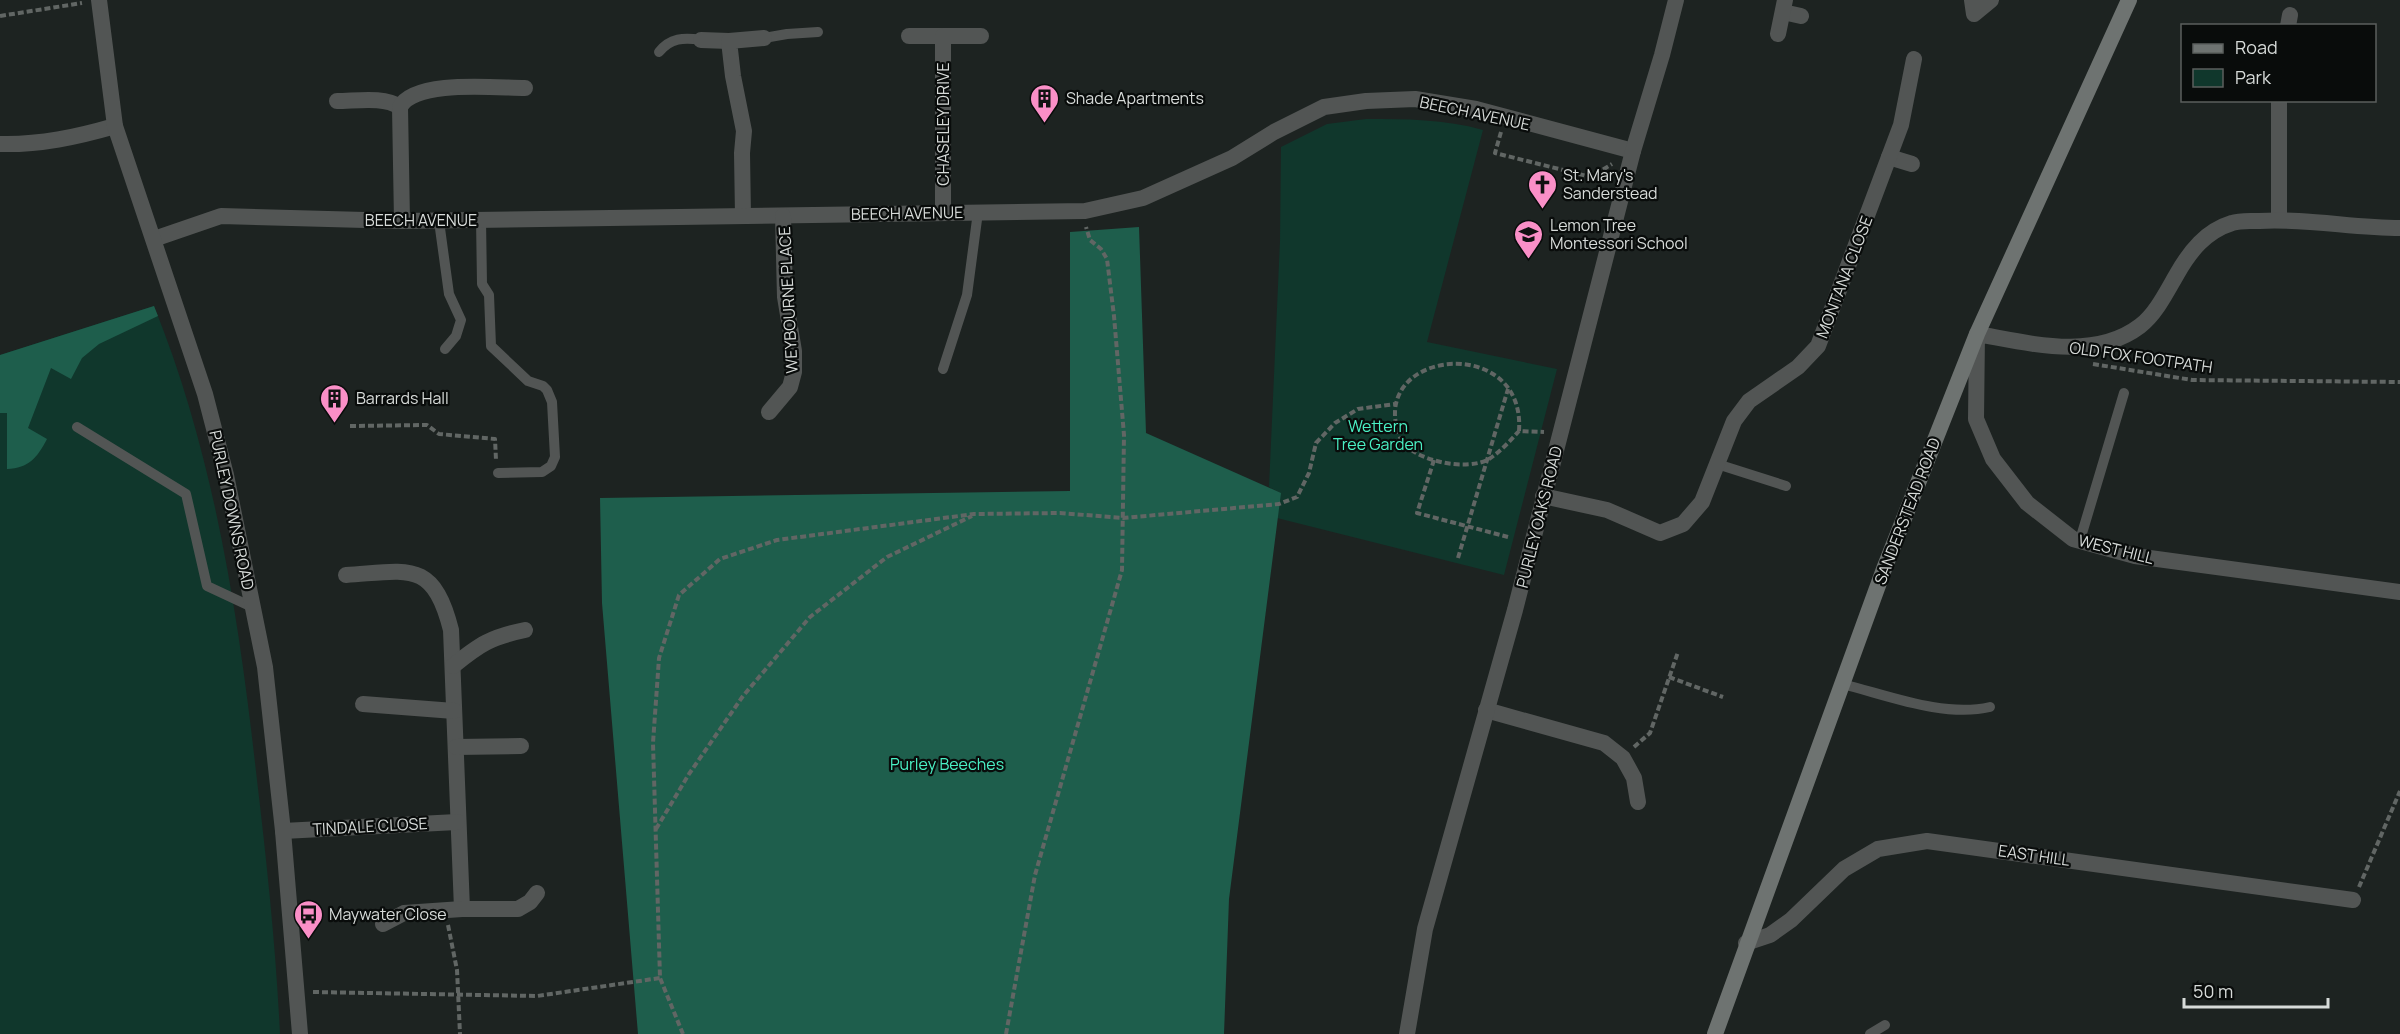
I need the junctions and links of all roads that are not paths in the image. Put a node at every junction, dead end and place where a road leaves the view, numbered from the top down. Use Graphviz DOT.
graph roads {
  1 [pos="1676,0"];
  2 [pos="1991,0"];
  3 [pos="2129,0"];
  4 [pos="93,1"];
  5 [pos="1784,6"];
  6 [pos="1973,7"];
  7 [pos="1801,16"];
  8 [pos="818,32"];
  9 [pos="1778,34"];
  10 [pos="909,36"];
  11 [pos="943,36"];
  12 [pos="981,36"];
  13 [pos="764,38"];
  14 [pos="701,40"];
  15 [pos="729,41"];
  16 [pos="659,52"];
  17 [pos="1914,59"];
  18 [pos="525,88"];
  19 [pos="337,101"];
  20 [pos="2279,102"];
  21 [pos="400,107"];
  22 [pos="115,126"];
  23 [pos="0,144"];
  24 [pos="1633,151"];
  25 [pos="1889,157"];
  26 [pos="1912,164"];
  27 [pos="978,212"];
  28 [pos="943,213"];
  29 [pos="743,216"];
  30 [pos="783,216"];
  31 [pos="481,219"];
  32 [pos="2279,219"];
  33 [pos="402,221"];
  34 [pos="439,221"];
  35 [pos="2400,228"];
  36 [pos="154,238"];
  37 [pos="1977,334"];
  38 [pos="445,349"];
  39 [pos="943,369"];
  40 [pos="2124,393"];
  41 [pos="770,412"];
  42 [pos="77,427"];
  43 [pos="1717,464"];
  44 [pos="498,473"];
  45 [pos="1786,486"];
  46 [pos="1543,496"];
  47 [pos="2080,540"];
  48 [pos="346,575"];
  49 [pos="2400,592"];
  50 [pos="252,607"];
  51 [pos="525,630"];
  52 [pos="453,666"];
  53 [pos="1842,684"];
  54 [pos="363,704"];
  55 [pos="1990,707"];
  56 [pos="1486,710"];
  57 [pos="454,711"];
  58 [pos="521,746"];
  59 [pos="456,747"];
  60 [pos="1638,802"];
  61 [pos="457,822"];
  62 [pos="283,831"];
  63 [pos="537,893"];
  64 [pos="2353,900"];
  65 [pos="454,910"];
  66 [pos="383,924"];
  67 [pos="1746,943"];
  68 [pos="1885,1025"];
  69 [pos="300,1034"];
  70 [pos="1407,1034"];
  71 [pos="1715,1034"];
  72 [pos="1870,1034"];
  1 -- 24 [label="street, PURLEY OAKS ROAD"];
  2 -- 6 [label="street"];
  3 -- 37 [label="main road, SANDERSTEAD ROAD"];
  4 -- 22 [label="street, PURLEY DOWNS ROAD"];
  5 -- 7 [label="street"];
  5 -- 9 [label="street"];
  8 -- 13 [label="lane"];
  10 -- 11 [label="street"];
  11 -- 12 [label="street"];
  11 -- 28 [label="street, CHASELEY DRIVE"];
  13 -- 15 [label="street"];
  14 -- 15 [label="street"];
  14 -- 16 [label="lane"];
  15 -- 29 [label="street"];
  17 -- 25 [label="street, MONTANA CLOSE"];
  18 -- 21 [label="street"];
  19 -- 21 [label="street"];
  20 -- 32 [label="street"];
  21 -- 33 [label="street"];
  22 -- 23 [label="street"];
  22 -- 36 [label="street, PURLEY DOWNS ROAD"];
  24 -- 27 [label="street, BEECH AVENUE"];
  24 -- 46 [label="street, PURLEY OAKS ROAD"];
  25 -- 26 [label="street"];
  25 -- 43 [label="street, MONTANA CLOSE"];
  27 -- 28 [label="street, BEECH AVENUE"];
  27 -- 39 [label="lane"];
  28 -- 30 [label="street, BEECH AVENUE"];
  29 -- 30 [label="street, BEECH AVENUE"];
  29 -- 31 [label="street, BEECH AVENUE"];
  30 -- 41 [label="street, WEYBOURNE PLACE"];
  31 -- 34 [label="street, BEECH AVENUE"];
  31 -- 44 [label="lane"];
  32 -- 35 [label="street"];
  32 -- 37 [label="street"];
  33 -- 34 [label="street, BEECH AVENUE"];
  33 -- 36 [label="street, BEECH AVENUE"];
  34 -- 38 [label="lane"];
  36 -- 50 [label="street, PURLEY DOWNS ROAD"];
  37 -- 47 [label="street, WEST HILL"];
  37 -- 53 [label="main road, SANDERSTEAD ROAD"];
  40 -- 47 [label="lane"];
  42 -- 50 [label="lane"];
  43 -- 45 [label="lane"];
  43 -- 46 [label="street, MONTANA CLOSE"];
  46 -- 56 [label="street, PURLEY OAKS ROAD"];
  47 -- 49 [label="street, WEST HILL"];
  48 -- 52 [label="street"];
  50 -- 62 [label="street, PURLEY DOWNS ROAD"];
  51 -- 52 [label="street"];
  52 -- 57 [label="street"];
  53 -- 55 [label="lane"];
  53 -- 67 [label="main road, SANDERSTEAD ROAD"];
  54 -- 57 [label="street"];
  56 -- 60 [label="street"];
  56 -- 70 [label="street, PURLEY OAKS ROAD"];
  57 -- 59 [label="street"];
  58 -- 59 [label="street"];
  59 -- 61 [label="street"];
  61 -- 62 [label="street, TINDALE CLOSE"];
  61 -- 65 [label="street"];
  62 -- 69 [label="street, PURLEY DOWNS ROAD"];
  63 -- 65 [label="street"];
  64 -- 67 [label="street, EAST HILL"];
  65 -- 66 [label="street"];
  67 -- 71 [label="main road, SANDERSTEAD ROAD"];
  68 -- 72 [label="lane"];
}
